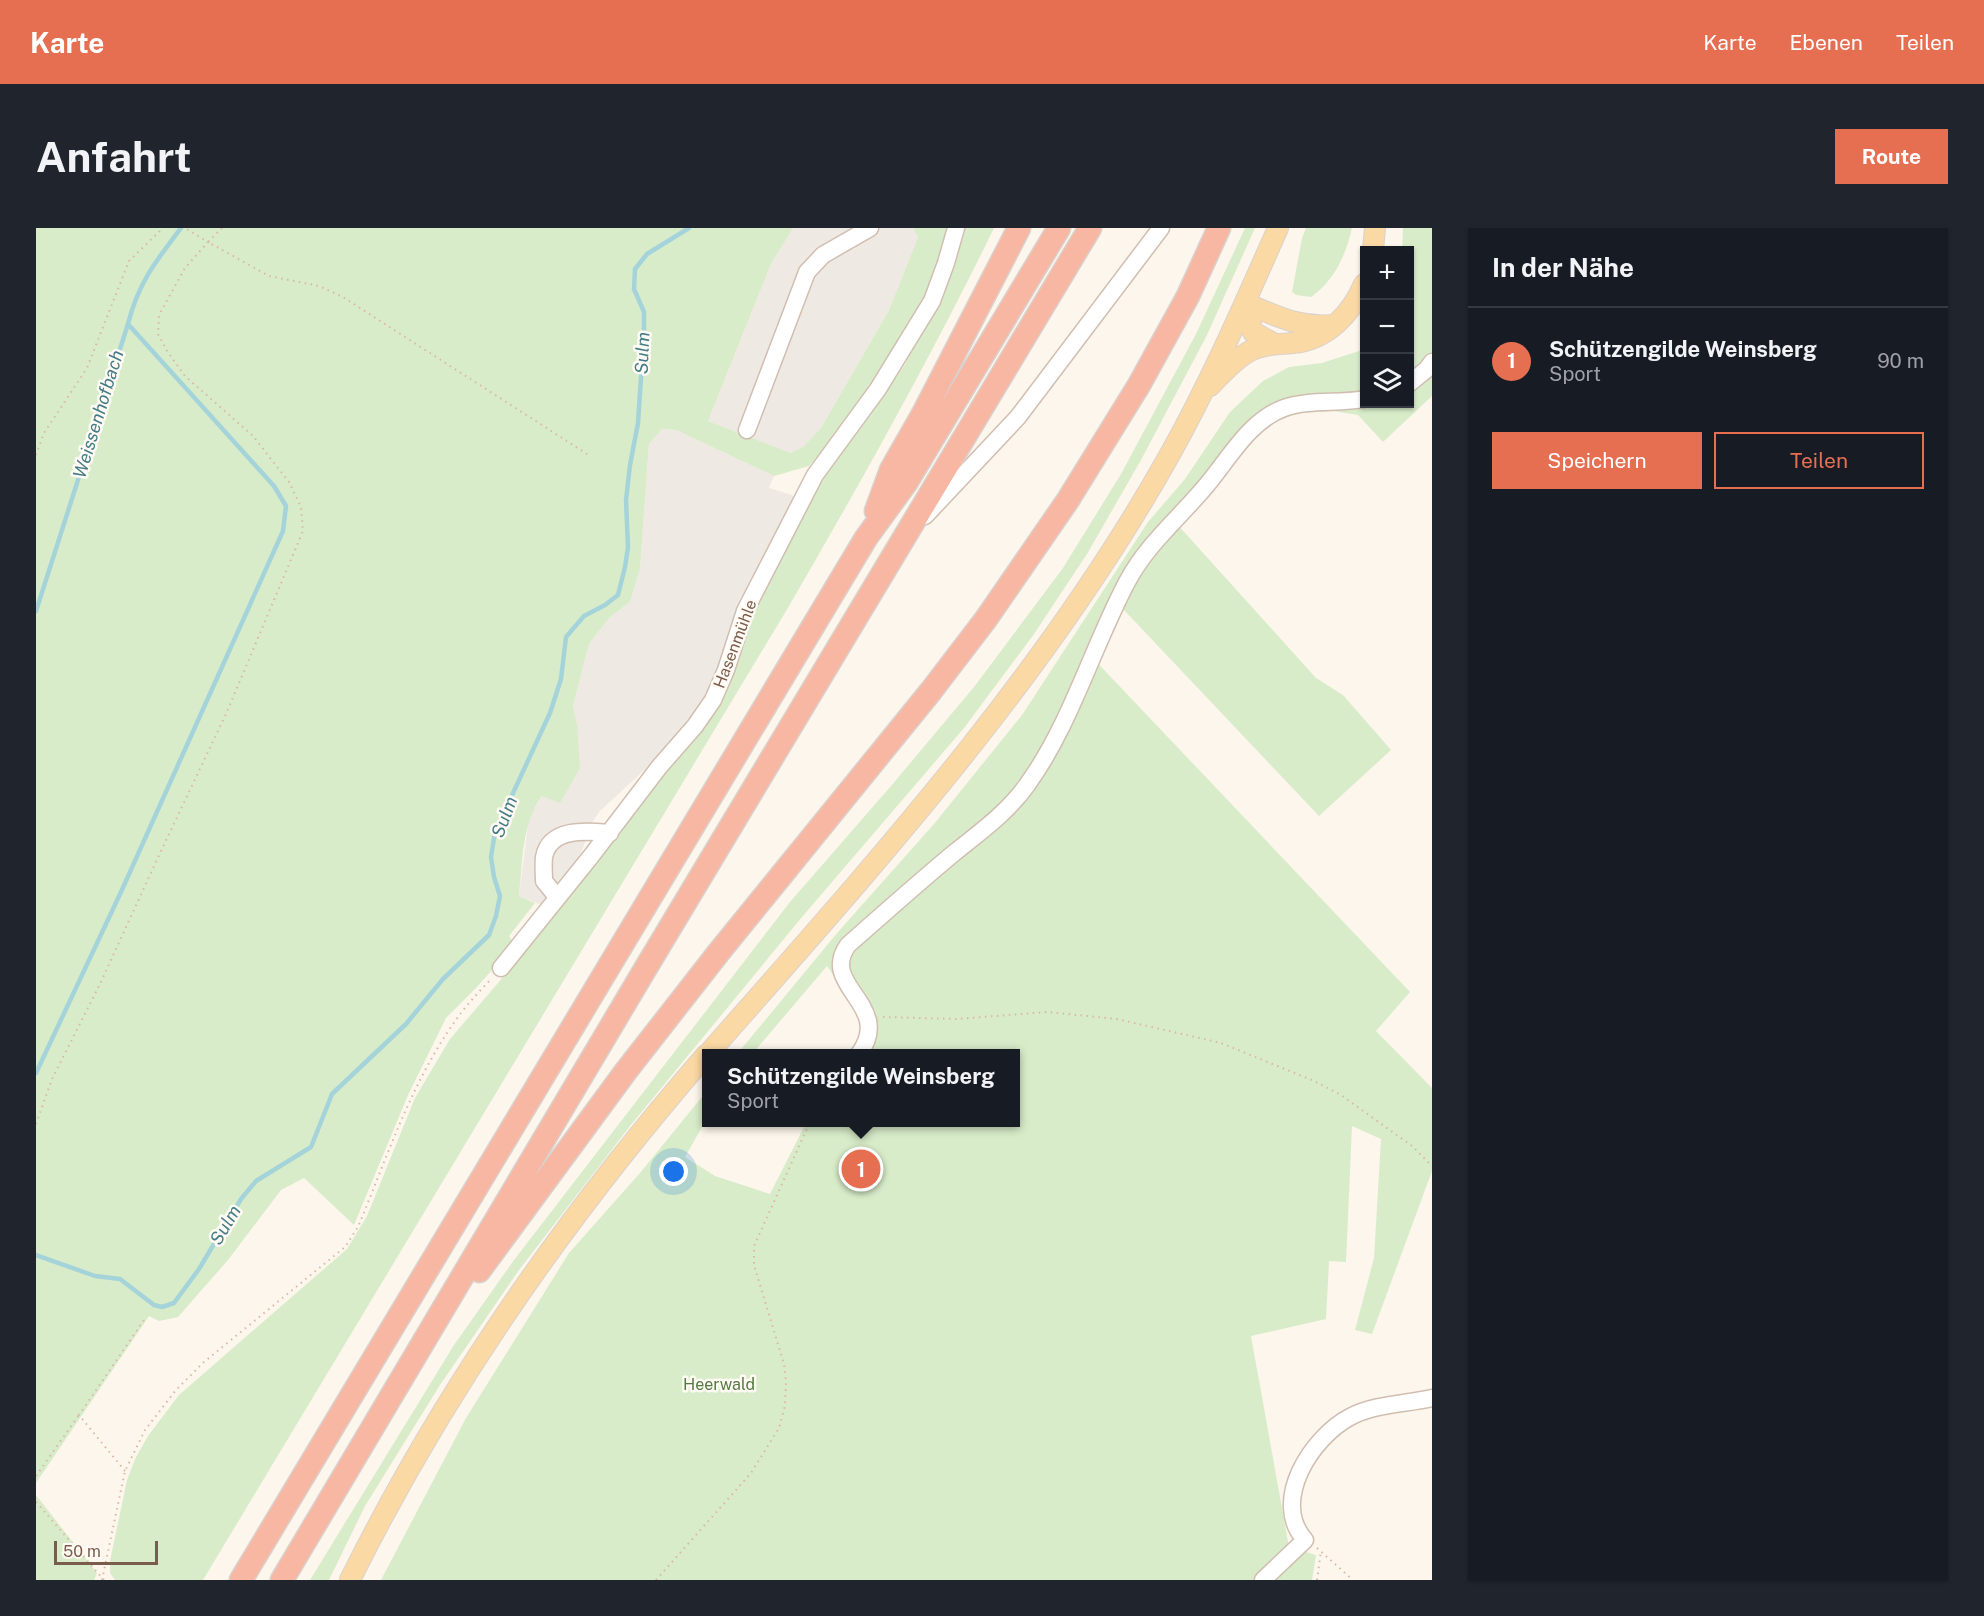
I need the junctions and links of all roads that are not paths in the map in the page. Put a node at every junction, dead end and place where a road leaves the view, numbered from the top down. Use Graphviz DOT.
graph roads {
  1 [pos="870,228"];
  2 [pos="956,228"];
  3 [pos="1019,228"];
  4 [pos="1059,228"];
  5 [pos="1090,228"];
  6 [pos="1161,228"];
  7 [pos="1220,228"];
  8 [pos="1278,228"];
  9 [pos="1375,228"];
  10 [pos="1373,246"];
  11 [pos="1360,294"];
  12 [pos="1245,303"];
  13 [pos="1333,325"];
  14 [pos="1273,343"];
  15 [pos="1432,362"];
  16 [pos="1414,380"];
  17 [pos="1198,399"];
  18 [pos="1360,399"];
  19 [pos="747,430"];
  20 [pos="866,538"];
  21 [pos="903,539"];
  22 [pos="609,833"];
  23 [pos="558,897"];
  24 [pos="501,968"];
  25 [pos="711,1049"];
  26 [pos="861,1049"];
  27 [pos="702,1060"];
  28 [pos="426,1338"];
  29 [pos="1432,1398"];
  30 [pos="241,1580"];
  31 [pos="282,1580"];
  32 [pos="350,1580"];
  33 [pos="1263,1580"];
  1 -- 19 [label="street"];
  2 -- 22 [label="street, Hasenmühle"];
  3 -- 20 [label="highway"];
  4 -- 20 [label="highway"];
  5 -- 21 [label="highway"];
  6 -- 21 [label="street"];
  7 -- 28 [label="highway"];
  8 -- 12 [label="main road"];
  9 -- 10 [label="main road"];
  11 -- 13 [label="main road"];
  12 -- 13 [label="main road"];
  12 -- 14 [label="main road"];
  12 -- 17 [label="main road"];
  13 -- 14 [label="main road"];
  14 -- 17 [label="main road"];
  15 -- 16 [label="street"];
  17 -- 25 [label="main road"];
  18 -- 26 [label="street"];
  20 -- 30 [label="highway"];
  21 -- 28 [label="highway"];
  22 -- 23 [label="street, Hasenmühle"];
  22 -- 23 [label="street"];
  23 -- 24 [label="street, Hasenmühle"];
  27 -- 32 [label="main road"];
  28 -- 31 [label="highway"];
  29 -- 33 [label="street"];
}
